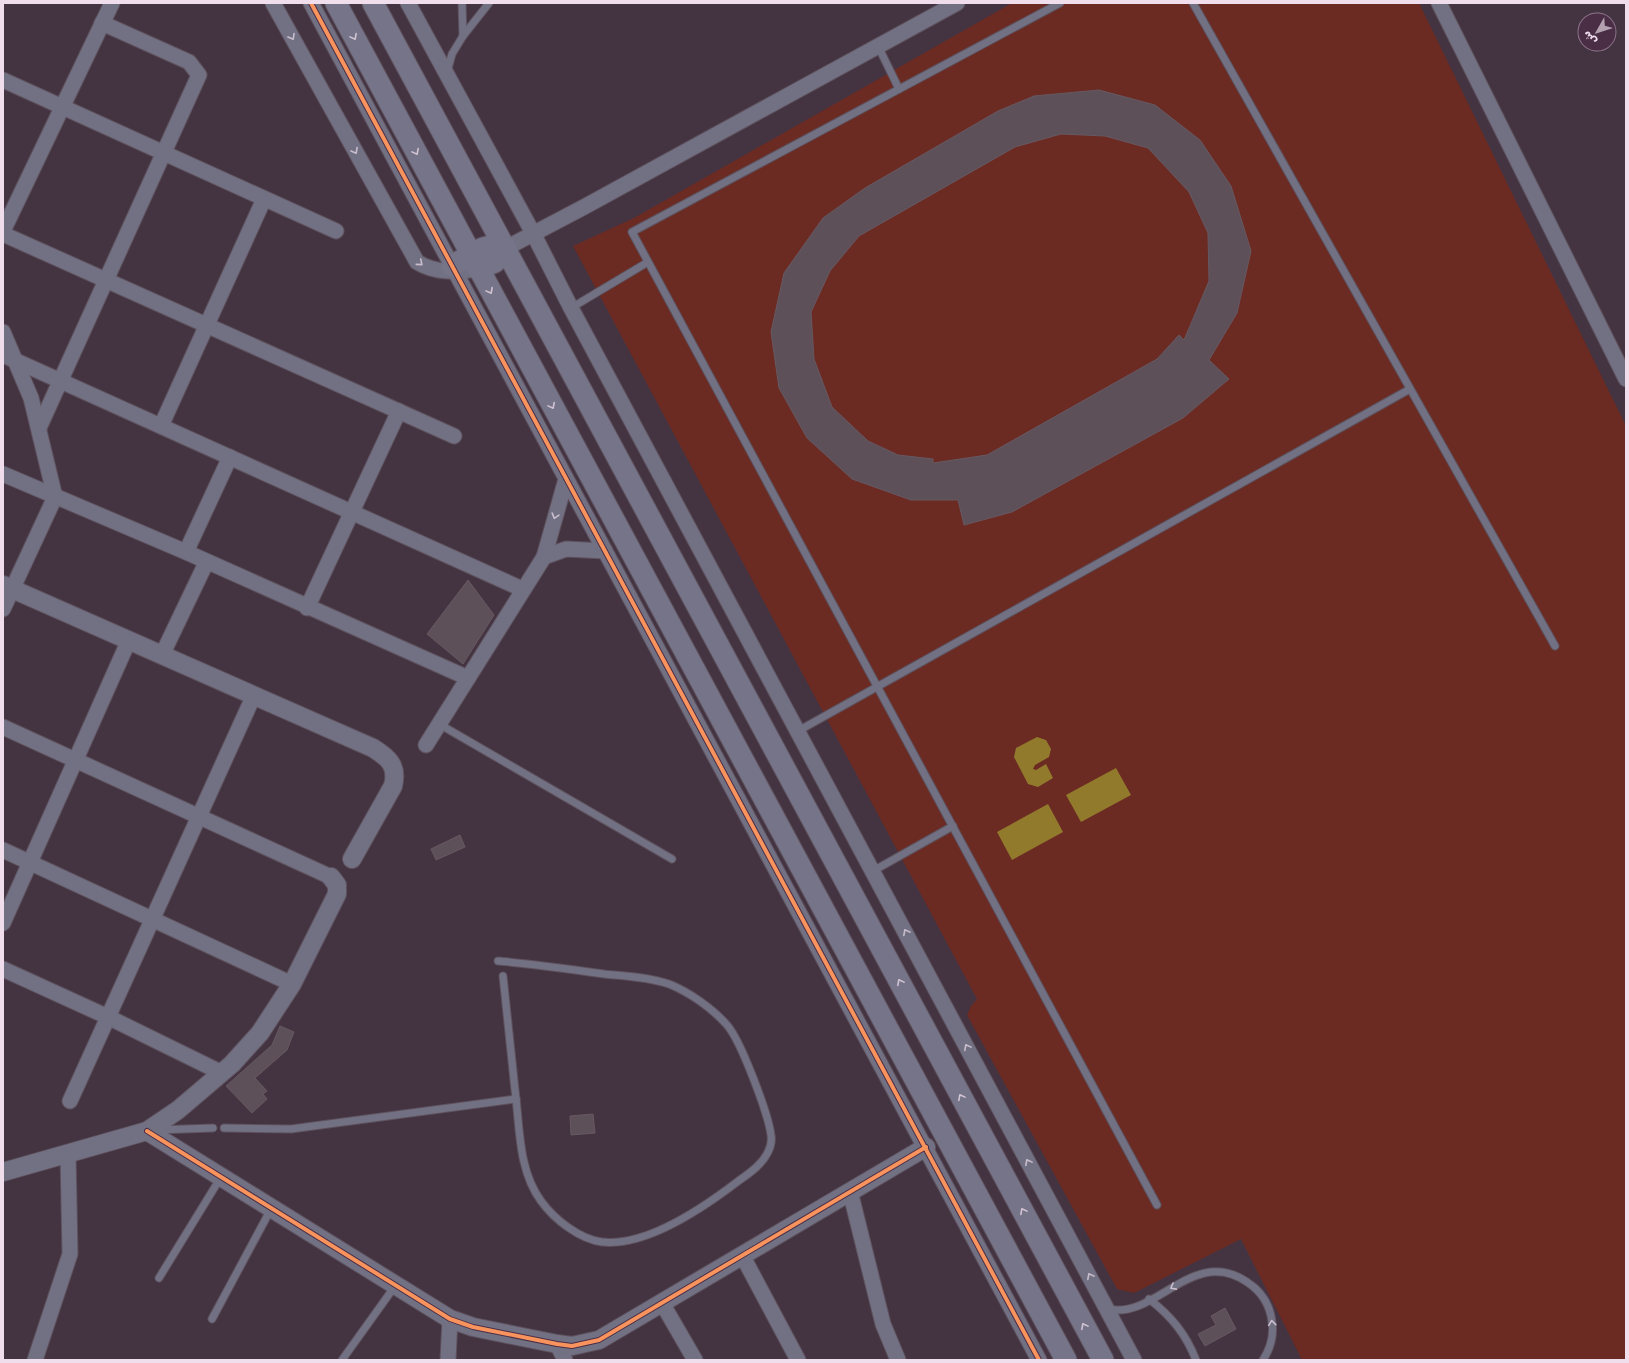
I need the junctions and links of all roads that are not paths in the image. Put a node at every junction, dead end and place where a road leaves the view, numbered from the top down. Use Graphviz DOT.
graph roads {
  1 [pos="112,3"];
  2 [pos="273,3"];
  3 [pos="336,3"];
  4 [pos="373,3"];
  5 [pos="408,3"];
  6 [pos="462,3"];
  7 [pos="489,3"];
  8 [pos="957,3"];
  9 [pos="1060,3"];
  10 [pos="1193,3"];
  11 [pos="1439,3"];
  12 [pos="310,4"];
  13 [pos="102,23"];
  14 [pos="463,36"];
  15 [pos="878,46"];
  16 [pos="446,74"];
  17 [pos="3,80"];
  18 [pos="899,89"];
  19 [pos="62,107"];
  20 [pos="164,153"];
  21 [pos="264,199"];
  22 [pos="3,231"];
  23 [pos="336,231"];
  24 [pos="3,234"];
  25 [pos="534,234"];
  26 [pos="506,248"];
  27 [pos="474,262"];
  28 [pos="648,262"];
  29 [pos="453,269"];
  30 [pos="106,280"];
  31 [pos="571,308"];
  32 [pos="207,325"];
  33 [pos="3,332"];
  34 [pos="9,358"];
  35 [pos="1626,379"];
  36 [pos="60,381"];
  37 [pos="1410,389"];
  38 [pos="399,411"];
  39 [pos="161,426"];
  40 [pos="39,428"];
  41 [pos="454,436"];
  42 [pos="230,457"];
  43 [pos="3,474"];
  44 [pos="566,479"];
  45 [pos="55,497"];
  46 [pos="352,512"];
  47 [pos="605,551"];
  48 [pos="186,552"];
  49 [pos="544,557"];
  50 [pos="206,563"];
  51 [pos="8,587"];
  52 [pos="522,589"];
  53 [pos="307,608"];
  54 [pos="3,609"];
  55 [pos="129,640"];
  56 [pos="1555,646"];
  57 [pos="162,655"];
  58 [pos="468,678"];
  59 [pos="878,688"];
  60 [pos="254,695"];
  61 [pos="439,724"];
  62 [pos="3,727"];
  63 [pos="798,731"];
  64 [pos="426,745"];
  65 [pos="76,760"];
  66 [pos="199,816"];
  67 [pos="953,826"];
  68 [pos="3,850"];
  69 [pos="352,859"];
  70 [pos="672,859"];
  71 [pos="30,863"];
  72 [pos="873,871"];
  73 [pos="331,877"];
  74 [pos="152,919"];
  75 [pos="3,924"];
  76 [pos="498,961"];
  77 [pos="3,969"];
  78 [pos="502,976"];
  79 [pos="292,984"];
  80 [pos="108,1017"];
  81 [pos="222,1072"];
  82 [pos="516,1100"];
  83 [pos="70,1102"];
  84 [pos="213,1128"];
  85 [pos="224,1128"];
  86 [pos="147,1131"];
  87 [pos="926,1147"];
  88 [pos="68,1154"];
  89 [pos="3,1172"];
  90 [pos="221,1177"];
  91 [pos="850,1191"];
  92 [pos="1157,1205"];
  93 [pos="272,1209"];
  94 [pos="742,1255"];
  95 [pos="159,1278"];
  96 [pos="395,1286"];
  97 [pos="1149,1299"];
  98 [pos="662,1303"];
  99 [pos="1107,1309"];
  100 [pos="212,1319"];
  101 [pos="450,1319"];
  102 [pos="557,1344"];
  103 [pos="35,1360"];
  104 [pos="342,1360"];
  105 [pos="448,1360"];
  106 [pos="566,1360"];
  107 [pos="695,1360"];
  108 [pos="798,1360"];
  109 [pos="898,1360"];
  110 [pos="1040,1360"];
  111 [pos="1066,1360"];
  112 [pos="1103,1360"];
  113 [pos="1134,1360"];
  114 [pos="1196,1360"];
  115 [pos="1263,1360"];
  1 -- 13 [label="street"];
  2 -- 29 [label="street, one-way"];
  3 -- 27 [label="main road, one-way"];
  4 -- 26 [label="main road"];
  5 -- 16 [label="street"];
  6 -- 14 [label="lane"];
  7 -- 14 [label="lane"];
  8 -- 15 [label="street"];
  9 -- 18 [label="lane"];
  10 -- 37 [label="lane"];
  11 -- 35 [label="street"];
  12 -- 29 [label="street"];
  13 -- 19 [label="street"];
  13 -- 20 [label="street"];
  14 -- 16 [label="lane"];
  15 -- 18 [label="lane"];
  15 -- 25 [label="street"];
  16 -- 25 [label="street"];
  17 -- 19 [label="street"];
  18 -- 28 [label="lane"];
  19 -- 20 [label="street"];
  19 -- 22 [label="street"];
  20 -- 21 [label="street"];
  20 -- 30 [label="street"];
  21 -- 23 [label="street"];
  21 -- 32 [label="street"];
  24 -- 30 [label="street"];
  25 -- 26 [label="street"];
  25 -- 31 [label="street"];
  26 -- 27 [label="main road"];
  112 -- 26 [label="main road, one-way"];
  27 -- 29 [label="main road"];
  27 -- 111 [label="main road, one-way"];
  28 -- 31 [label="lane"];
  28 -- 59 [label="lane"];
  29 -- 44 [label="street"];
  30 -- 32 [label="street"];
  30 -- 36 [label="street"];
  31 -- 63 [label="street"];
  32 -- 38 [label="street"];
  32 -- 39 [label="street"];
  33 -- 34 [label="street"];
  34 -- 36 [label="street"];
  34 -- 40 [label="street"];
  36 -- 39 [label="street"];
  36 -- 40 [label="street"];
  37 -- 56 [label="lane"];
  37 -- 59 [label="lane"];
  38 -- 41 [label="street"];
  38 -- 46 [label="street"];
  39 -- 42 [label="street"];
  40 -- 45 [label="street"];
  42 -- 46 [label="street"];
  42 -- 48 [label="street"];
  43 -- 45 [label="street"];
  44 -- 47 [label="street"];
  44 -- 49 [label="street, one-way"];
  45 -- 48 [label="street"];
  45 -- 51 [label="street"];
  46 -- 52 [label="street"];
  46 -- 53 [label="street"];
  47 -- 49 [label="street"];
  47 -- 87 [label="street"];
  48 -- 50 [label="street"];
  49 -- 52 [label="street"];
  50 -- 53 [label="street"];
  50 -- 57 [label="street"];
  51 -- 54 [label="street"];
  51 -- 55 [label="street"];
  52 -- 58 [label="street"];
  53 -- 58 [label="street"];
  55 -- 57 [label="street"];
  55 -- 65 [label="street"];
  57 -- 60 [label="street"];
  58 -- 61 [label="street"];
  59 -- 63 [label="lane"];
  59 -- 67 [label="lane"];
  60 -- 66 [label="street"];
  60 -- 69 [label="street"];
  61 -- 64 [label="street"];
  61 -- 70 [label="lane"];
  62 -- 65 [label="street"];
  63 -- 72 [label="street"];
  65 -- 66 [label="street"];
  65 -- 71 [label="street"];
  66 -- 73 [label="street"];
  66 -- 74 [label="street"];
  67 -- 72 [label="lane"];
  67 -- 92 [label="lane"];
  68 -- 71 [label="street"];
  71 -- 74 [label="street"];
  71 -- 75 [label="street"];
  99 -- 72 [label="street, one-way"];
  73 -- 79 [label="street"];
  74 -- 79 [label="street"];
  74 -- 80 [label="street"];
  76 -- 82 [label="lane"];
  77 -- 80 [label="street"];
  78 -- 82 [label="lane"];
  79 -- 81 [label="street"];
  80 -- 81 [label="street"];
  80 -- 83 [label="street"];
  81 -- 86 [label="street"];
  82 -- 85 [label="lane"];
  84 -- 86 [label="lane"];
  86 -- 88 [label="street"];
  86 -- 90 [label="street"];
  87 -- 91 [label="street"];
  87 -- 110 [label="street"];
  88 -- 89 [label="street"];
  88 -- 103 [label="street"];
  90 -- 93 [label="street"];
  90 -- 95 [label="lane"];
  91 -- 94 [label="street"];
  91 -- 109 [label="street"];
  93 -- 96 [label="street"];
  93 -- 100 [label="lane"];
  94 -- 98 [label="street"];
  94 -- 108 [label="street"];
  96 -- 101 [label="street"];
  96 -- 104 [label="lane"];
  97 -- 99 [label="lane"];
  97 -- 114 [label="lane"];
  115 -- 97 [label="lane, one-way"];
  98 -- 102 [label="street"];
  98 -- 107 [label="street"];
  99 -- 113 [label="street"];
  101 -- 102 [label="street"];
  101 -- 105 [label="street"];
  102 -- 106 [label="street"];
}
